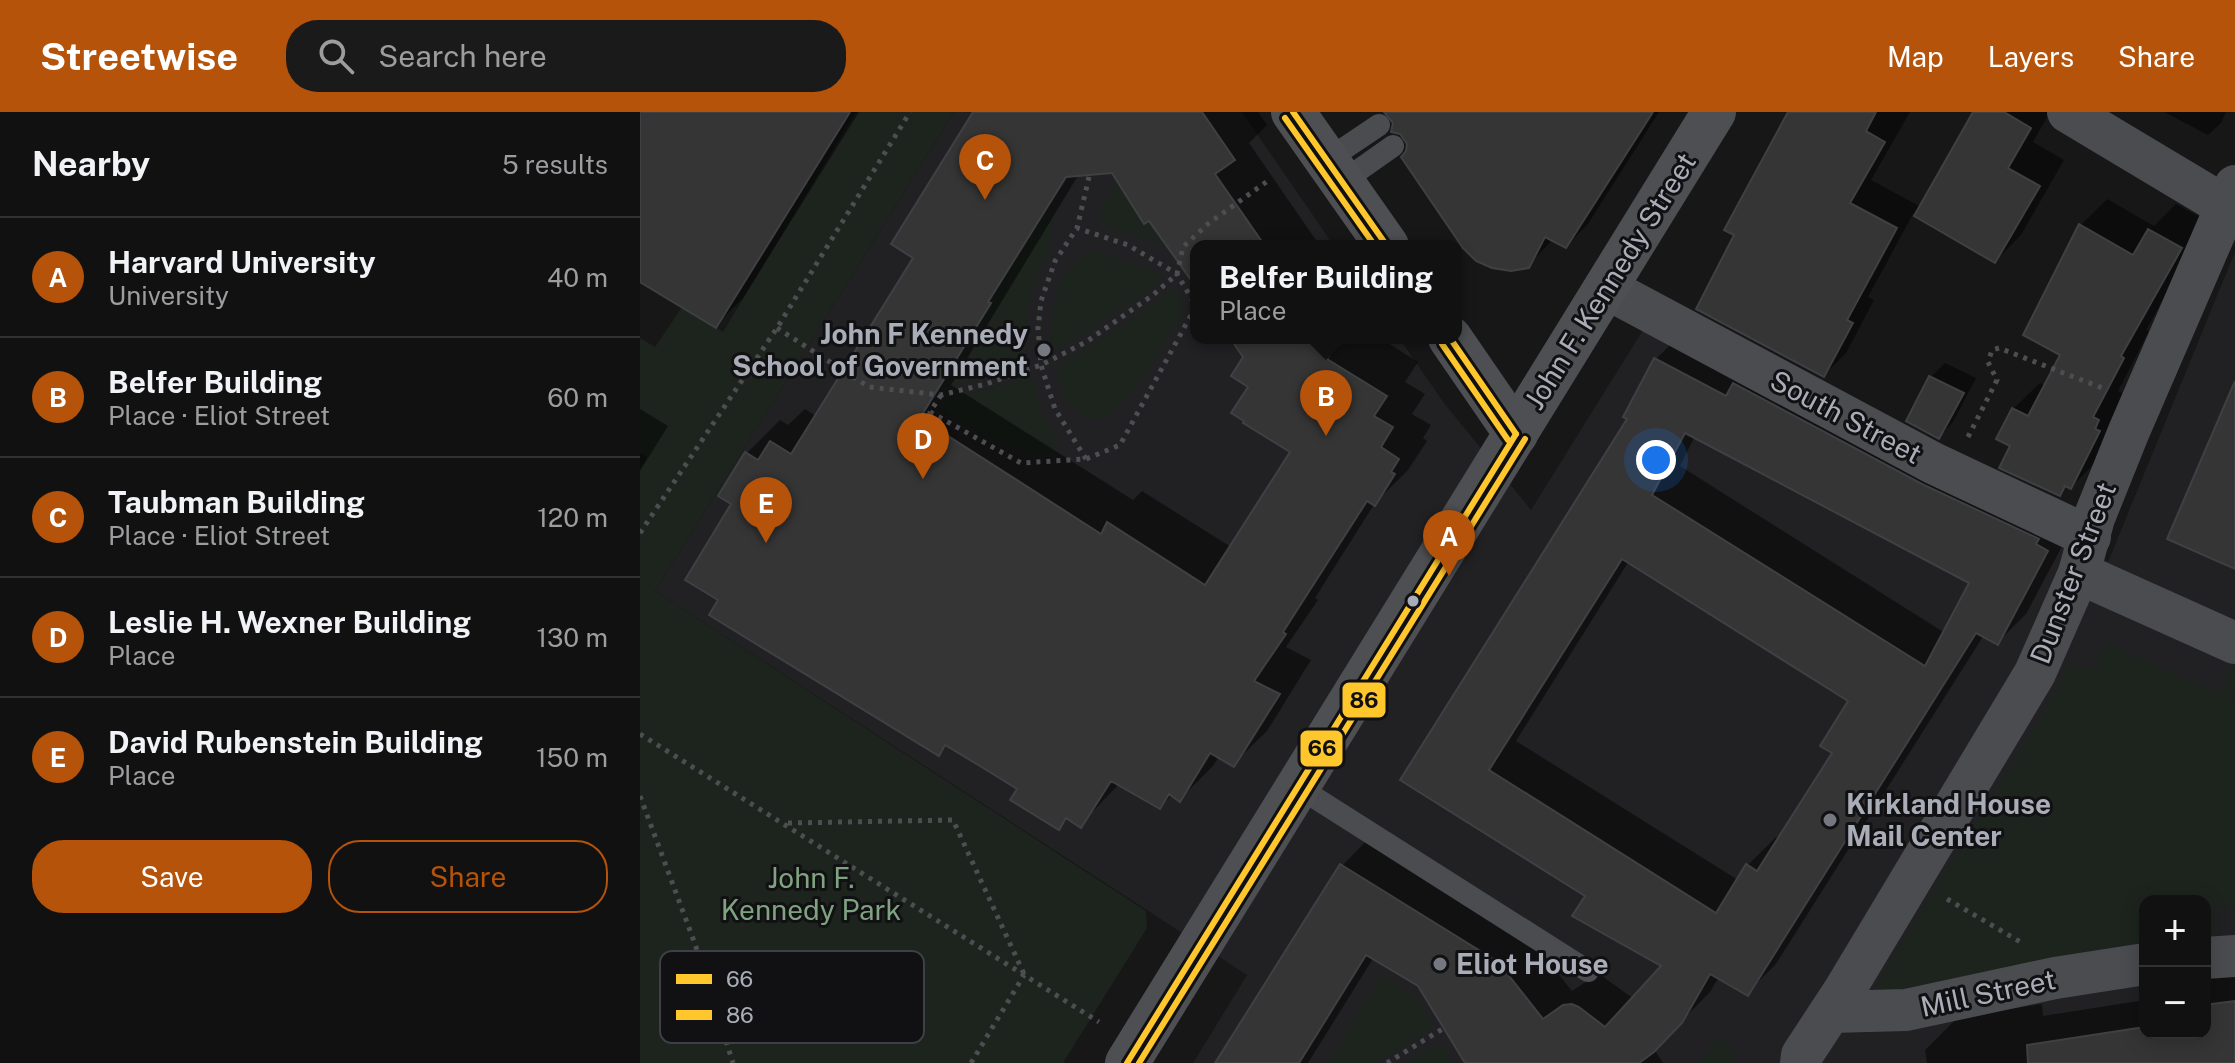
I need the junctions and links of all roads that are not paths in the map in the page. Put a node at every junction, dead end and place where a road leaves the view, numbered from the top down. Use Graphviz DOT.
graph roads {
  1 [pos="1293,112"];
  2 [pos="1714,112"];
  3 [pos="2068,112"];
  4 [pos="1379,125"];
  5 [pos="1393,146"];
  6 [pos="1335,171"];
  7 [pos="2232,202"];
  8 [pos="1383,240"];
  9 [pos="1606,288"];
  10 [pos="1454,344"];
  11 [pos="1516,434"];
  12 [pos="2085,555"];
  13 [pos="2235,643"];
  14 [pos="1298,787"];
  15 [pos="2235,956"];
  16 [pos="2211,958"];
  17 [pos="2139,965"];
  18 [pos="1588,971"];
  19 [pos="1831,1012"];
  20 [pos="1127,1063"];
  21 [pos="1801,1063"];
  1 -- 6 [label="main road"];
  2 -- 9 [label="main road, John F. Kennedy Street"];
  3 -- 7 [label="street"];
  4 -- 6 [label="lane"];
  5 -- 6 [label="lane"];
  6 -- 8 [label="main road"];
  7 -- 12 [label="street, Dunster Street"];
  9 -- 11 [label="main road, John F. Kennedy Street"];
  9 -- 12 [label="street, South Street"];
  10 -- 11 [label="main road"];
  11 -- 14 [label="main road, John F. Kennedy Street"];
  12 -- 13 [label="street, South Street"];
  12 -- 19 [label="street, Dunster Street"];
  14 -- 18 [label="lane"];
  14 -- 20 [label="main road, John F. Kennedy Street"];
  15 -- 16 [label="street"];
  17 -- 19 [label="street, Mill Street"];
  19 -- 21 [label="street, Dunster Street"];
}
